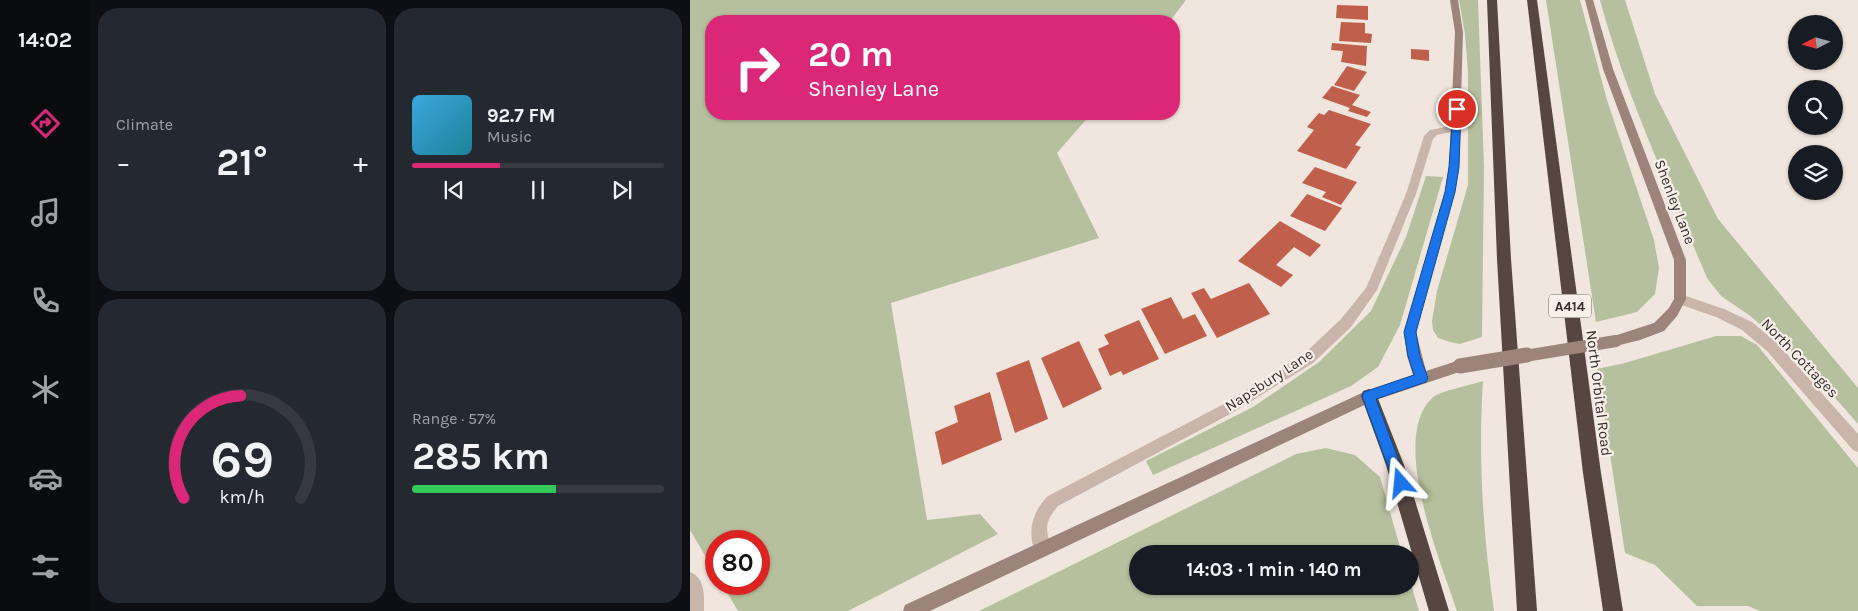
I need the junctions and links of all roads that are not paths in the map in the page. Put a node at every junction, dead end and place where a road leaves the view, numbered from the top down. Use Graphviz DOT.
graph roads {
  1 [pos="1454,0"];
  2 [pos="1492,0"];
  3 [pos="1532,0"];
  4 [pos="1589,0"];
  5 [pos="1456,128"];
  6 [pos="1680,299"];
  7 [pos="1421,378"];
  8 [pos="1369,396"];
  9 [pos="1858,445"];
  10 [pos="1042,549"];
  11 [pos="690,580"];
  12 [pos="696,611"];
  13 [pos="911,611"];
  14 [pos="1439,611"];
  15 [pos="1527,611"];
  16 [pos="1613,611"];
  1 -- 5 [label="street"];
  2 -- 15 [label="highway"];
  3 -- 16 [label="highway, North Orbital Road / A414"];
  4 -- 6 [label="street, Shenley Lane"];
  5 -- 7 [label="street"];
  5 -- 10 [label="street, Napsbury Lane"];
  6 -- 7 [label="street, bridge"];
  6 -- 9 [label="street, North Cottages"];
  7 -- 8 [label="street"];
  8 -- 10 [label="street"];
  8 -- 14 [label="highway"];
  10 -- 13 [label="street"];
  11 -- 12 [label="street"];
}
